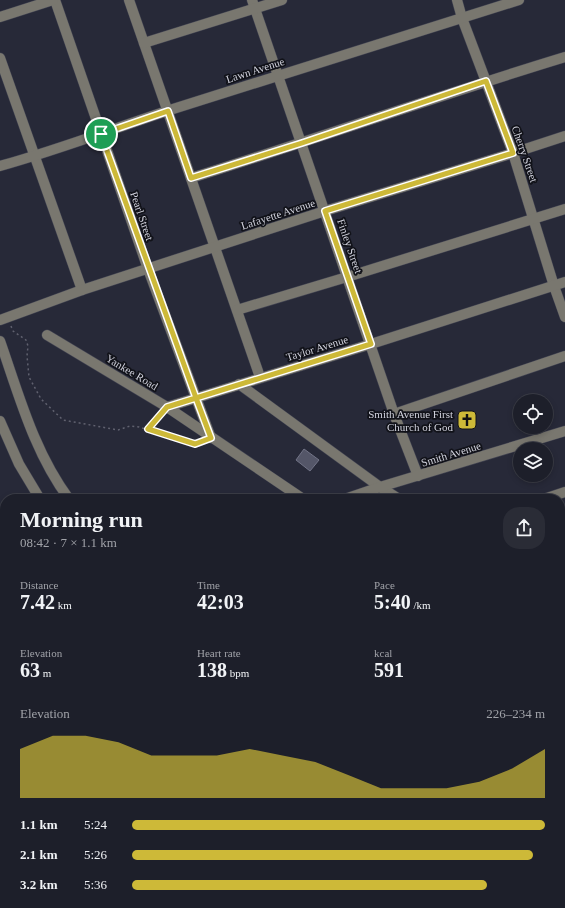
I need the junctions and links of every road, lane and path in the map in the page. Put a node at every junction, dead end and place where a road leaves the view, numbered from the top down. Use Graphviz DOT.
graph roads {
  1 [pos="54,0"];
  2 [pos="129,0"];
  3 [pos="282,0"];
  4 [pos="457,0"];
  5 [pos="519,0"];
  6 [pos="254,4"];
  7 [pos="0,17"];
  8 [pos="462,18"];
  9 [pos="144,43"];
  10 [pos="565,57"];
  11 [pos="0,58"];
  12 [pos="278,76"];
  13 [pos="486,81"];
  14 [pos="168,111"];
  15 [pos="101,134"];
  16 [pos="565,136"];
  17 [pos="302,143"];
  18 [pos="513,153"];
  19 [pos="34,156"];
  20 [pos="0,166"];
  21 [pos="191,178"];
  22 [pos="565,209"];
  23 [pos="325,211"];
  24 [pos="533,220"];
  25 [pos="215,247"];
  26 [pos="148,269"];
  27 [pos="347,277"];
  28 [pos="565,282"];
  29 [pos="554,286"];
  30 [pos="82,290"];
  31 [pos="237,310"];
  32 [pos="565,317"];
  33 [pos="4,318"];
  34 [pos="47,335"];
  35 [pos="0,341"];
  36 [pos="371,344"];
  37 [pos="565,356"];
  38 [pos="260,377"];
  39 [pos="239,384"];
  40 [pos="196,398"];
  41 [pos="167,407"];
  42 [pos="394,414"];
  43 [pos="0,421"];
  44 [pos="148,429"];
  45 [pos="565,431"];
  46 [pos="211,438"];
  47 [pos="418,476"];
  48 [pos="380,487"];
  49 [pos="37,494"];
  50 [pos="65,494"];
  51 [pos="295,494"];
  52 [pos="360,494"];
  53 [pos="391,494"];
  1 -- 7 [label="street"];
  1 -- 15 [label="street, Pearl Street"];
  2 -- 9 [label="street"];
  3 -- 6 [label="street"];
  4 -- 8 [label="street, Cherry Street"];
  5 -- 8 [label="street, Lawn Avenue"];
  6 -- 9 [label="street"];
  6 -- 12 [label="street, Finley Street"];
  8 -- 12 [label="street, Lawn Avenue"];
  8 -- 13 [label="street, Cherry Street"];
  9 -- 14 [label="street"];
  10 -- 13 [label="street"];
  11 -- 19 [label="street"];
  12 -- 14 [label="street, Lawn Avenue"];
  12 -- 17 [label="street, Finley Street"];
  13 -- 17 [label="street"];
  13 -- 18 [label="street, Cherry Street"];
  14 -- 15 [label="street, Lawn Avenue"];
  14 -- 21 [label="street"];
  15 -- 19 [label="street, Lawn Avenue"];
  15 -- 26 [label="street, Pearl Street"];
  16 -- 18 [label="street, Lafayette Avenue"];
  17 -- 21 [label="street"];
  17 -- 23 [label="street, Finley Street"];
  18 -- 23 [label="street, Lafayette Avenue"];
  18 -- 24 [label="street, Cherry Street"];
  19 -- 20 [label="street, Lawn Avenue"];
  19 -- 30 [label="street"];
  21 -- 25 [label="street"];
  22 -- 24 [label="street"];
  23 -- 25 [label="street, Lafayette Avenue"];
  23 -- 27 [label="street, Finley Street"];
  24 -- 27 [label="street"];
  24 -- 29 [label="street, Cherry Street"];
  25 -- 26 [label="street, Lafayette Avenue"];
  25 -- 31 [label="street"];
  26 -- 30 [label="street, Lafayette Avenue"];
  26 -- 40 [label="street, Pearl Street"];
  27 -- 31 [label="street"];
  27 -- 36 [label="street, Finley Street"];
  28 -- 29 [label="street, Taylor Avenue"];
  29 -- 32 [label="street, Cherry Street"];
  29 -- 36 [label="street, Taylor Avenue"];
  30 -- 33 [label="street, Lafayette Avenue"];
  31 -- 38 [label="street"];
  33 -- 44 [label="path"];
  34 -- 41 [label="street, Yankee Road"];
  35 -- 50 [label="street"];
  36 -- 38 [label="street, Taylor Avenue"];
  36 -- 42 [label="street, Finley Street"];
  37 -- 42 [label="street"];
  38 -- 39 [label="street, Taylor Avenue"];
  39 -- 40 [label="street, Taylor Avenue"];
  39 -- 48 [label="street"];
  40 -- 41 [label="street, Taylor Avenue"];
  40 -- 46 [label="street, Pearl Street"];
  41 -- 44 [label="path"];
  41 -- 46 [label="street, Yankee Road"];
  42 -- 47 [label="street, Finley Street"];
  43 -- 49 [label="street"];
  44 -- 46 [label="path"];
  45 -- 47 [label="street, Smith Avenue"];
  46 -- 51 [label="street, Yankee Road"];
  47 -- 48 [label="street, Smith Avenue"];
  48 -- 52 [label="street, Smith Avenue"];
  48 -- 53 [label="street"];
}
